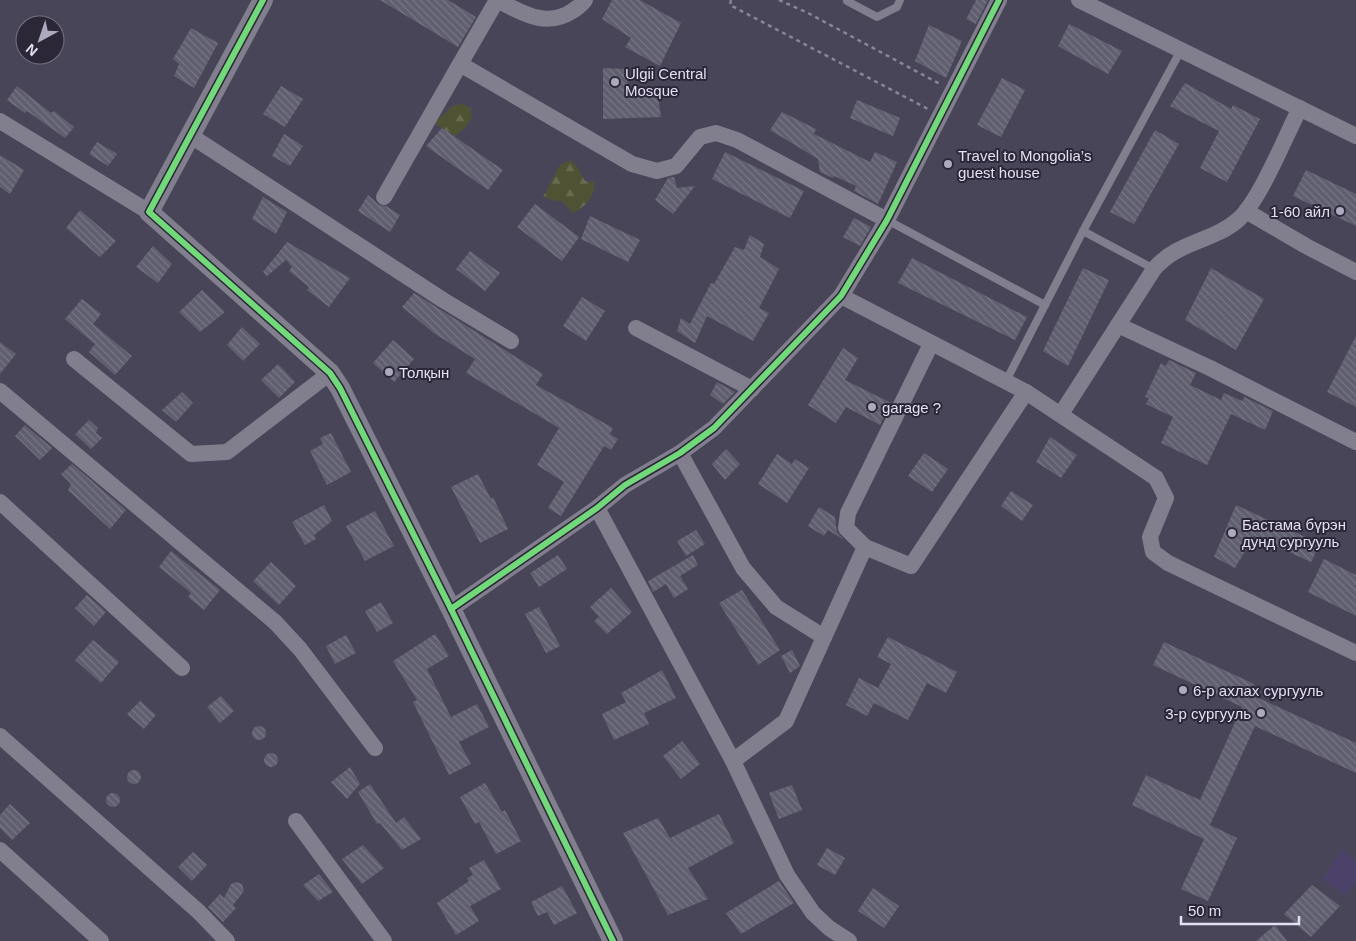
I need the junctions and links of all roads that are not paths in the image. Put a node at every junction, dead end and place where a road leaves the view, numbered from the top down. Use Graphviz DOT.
graph roads {
  1 [pos="263,0"];
  2 [pos="585,0"];
  3 [pos="900,0"];
  4 [pos="999,0"];
  5 [pos="1079,0"];
  6 [pos="847,1"];
  7 [pos="1181,50"];
  8 [pos="460,64"];
  9 [pos="1300,108"];
  10 [pos="0,121"];
  11 [pos="191,136"];
  12 [pos="1356,136"];
  13 [pos="384,197"];
  14 [pos="1246,211"];
  15 [pos="148,212"];
  16 [pos="887,220"];
  17 [pos="1083,231"];
  18 [pos="1154,269"];
  19 [pos="1356,272"];
  20 [pos="841,296"];
  21 [pos="1045,304"];
  22 [pos="1118,325"];
  23 [pos="636,328"];
  24 [pos="511,341"];
  25 [pos="931,344"];
  26 [pos="74,359"];
  27 [pos="330,373"];
  28 [pos="1006,382"];
  29 [pos="752,389"];
  30 [pos="0,391"];
  31 [pos="1026,392"];
  32 [pos="1061,414"];
  33 [pos="1356,442"];
  34 [pos="680,453"];
  35 [pos="0,502"];
  36 [pos="597,508"];
  37 [pos="865,547"];
  38 [pos="451,609"];
  39 [pos="824,637"];
  40 [pos="1356,653"];
  41 [pos="182,668"];
  42 [pos="0,736"];
  43 [pos="375,748"];
  44 [pos="733,761"];
  45 [pos="296,821"];
  46 [pos="0,850"];
  47 [pos="101,941"];
  48 [pos="227,941"];
  49 [pos="384,941"];
  50 [pos="613,941"];
  51 [pos="849,941"];
  1 -- 11 [label="street"];
  2 -- 8 [label="street"];
  3 -- 6 [label="lane"];
  4 -- 16 [label="street"];
  5 -- 7 [label="street"];
  7 -- 9 [label="street"];
  7 -- 17 [label="lane"];
  8 -- 13 [label="street"];
  8 -- 16 [label="street"];
  9 -- 12 [label="street"];
  9 -- 14 [label="street"];
  10 -- 15 [label="street"];
  11 -- 15 [label="street"];
  11 -- 24 [label="street"];
  14 -- 18 [label="street"];
  14 -- 19 [label="street"];
  15 -- 27 [label="street"];
  16 -- 20 [label="street"];
  16 -- 21 [label="lane"];
  17 -- 18 [label="lane"];
  17 -- 21 [label="lane"];
  18 -- 22 [label="street"];
  20 -- 25 [label="street"];
  20 -- 29 [label="street"];
  21 -- 28 [label="lane"];
  22 -- 32 [label="street"];
  22 -- 33 [label="street"];
  23 -- 29 [label="street"];
  25 -- 28 [label="street"];
  25 -- 37 [label="street"];
  26 -- 27 [label="street"];
  27 -- 38 [label="street"];
  28 -- 31 [label="street"];
  29 -- 34 [label="street"];
  30 -- 43 [label="street"];
  31 -- 32 [label="street"];
  31 -- 37 [label="street"];
  32 -- 40 [label="street"];
  34 -- 36 [label="street"];
  34 -- 39 [label="street"];
  35 -- 41 [label="street"];
  36 -- 38 [label="street"];
  36 -- 44 [label="street"];
  37 -- 39 [label="street"];
  38 -- 50 [label="street"];
  39 -- 44 [label="street"];
  42 -- 48 [label="street"];
  44 -- 51 [label="street"];
  45 -- 49 [label="street"];
  46 -- 47 [label="street"];
}
